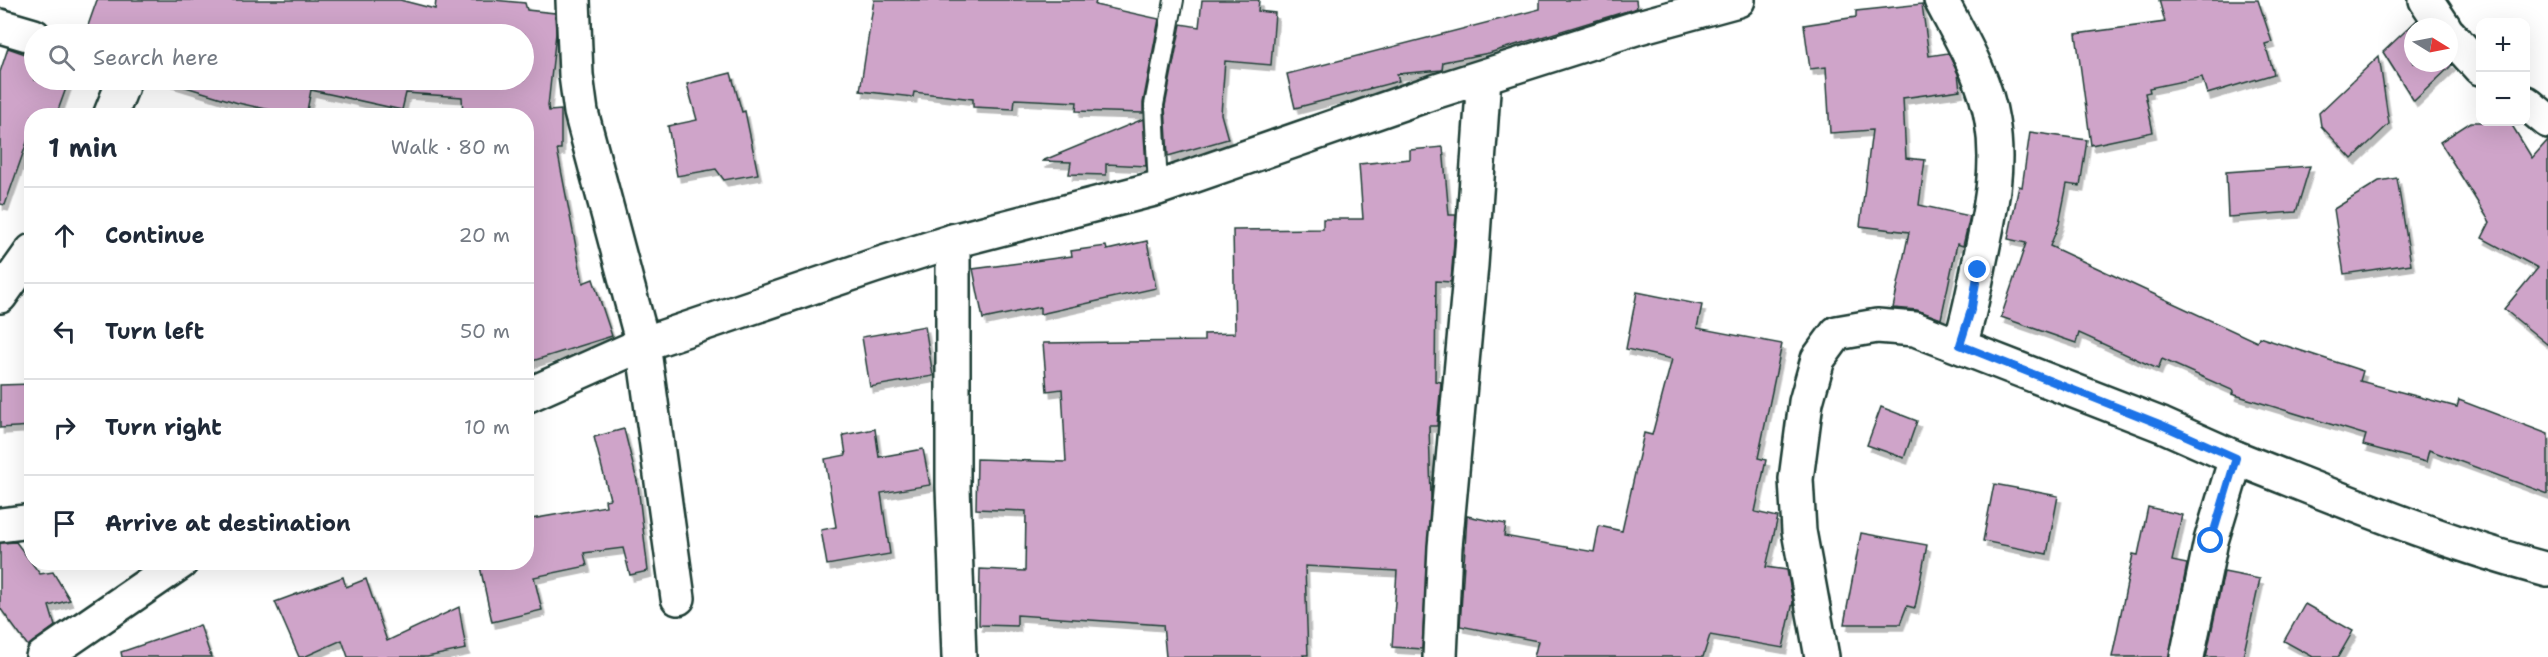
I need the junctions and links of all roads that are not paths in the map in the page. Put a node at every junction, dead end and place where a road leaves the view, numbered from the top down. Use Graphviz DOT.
graph roads {
  1 [pos="573,0"];
  2 [pos="1174,0"];
  3 [pos="1738,0"];
  4 [pos="1941,0"];
  5 [pos="2426,0"];
  6 [pos="2438,18"];
  7 [pos="0,26"];
  8 [pos="24,33"];
  9 [pos="2458,44"];
  10 [pos="2476,63"];
  11 [pos="1484,77"];
  12 [pos="120,90"];
  13 [pos="2530,106"];
  14 [pos="113,108"];
  15 [pos="2548,121"];
  16 [pos="1158,188"];
  17 [pos="953,241"];
  18 [pos="24,262"];
  19 [pos="0,296"];
  20 [pos="643,344"];
  21 [pos="1960,345"];
  22 [pos="534,392"];
  23 [pos="2236,458"];
  24 [pos="24,522"];
  25 [pos="0,525"];
  26 [pos="170,570"];
  27 [pos="2548,570"];
  28 [pos="678,598"];
  29 [pos="42,657"];
  30 [pos="959,657"];
  31 [pos="1440,657"];
  32 [pos="1822,657"];
  33 [pos="2187,657"];
  1 -- 20 [label="street"];
  2 -- 16 [label="lane"];
  3 -- 11 [label="street"];
  4 -- 21 [label="street"];
  5 -- 6 [label="street"];
  7 -- 8 [label="street"];
  9 -- 10 [label="street"];
  11 -- 16 [label="street"];
  11 -- 31 [label="street"];
  12 -- 14 [label="street"];
  13 -- 15 [label="street"];
  16 -- 17 [label="street"];
  17 -- 20 [label="street"];
  17 -- 30 [label="street"];
  18 -- 19 [label="street"];
  20 -- 22 [label="street"];
  20 -- 28 [label="street"];
  21 -- 23 [label="street"];
  21 -- 32 [label="street"];
  23 -- 27 [label="street"];
  23 -- 33 [label="street"];
  24 -- 25 [label="street"];
  26 -- 29 [label="street"];
}
